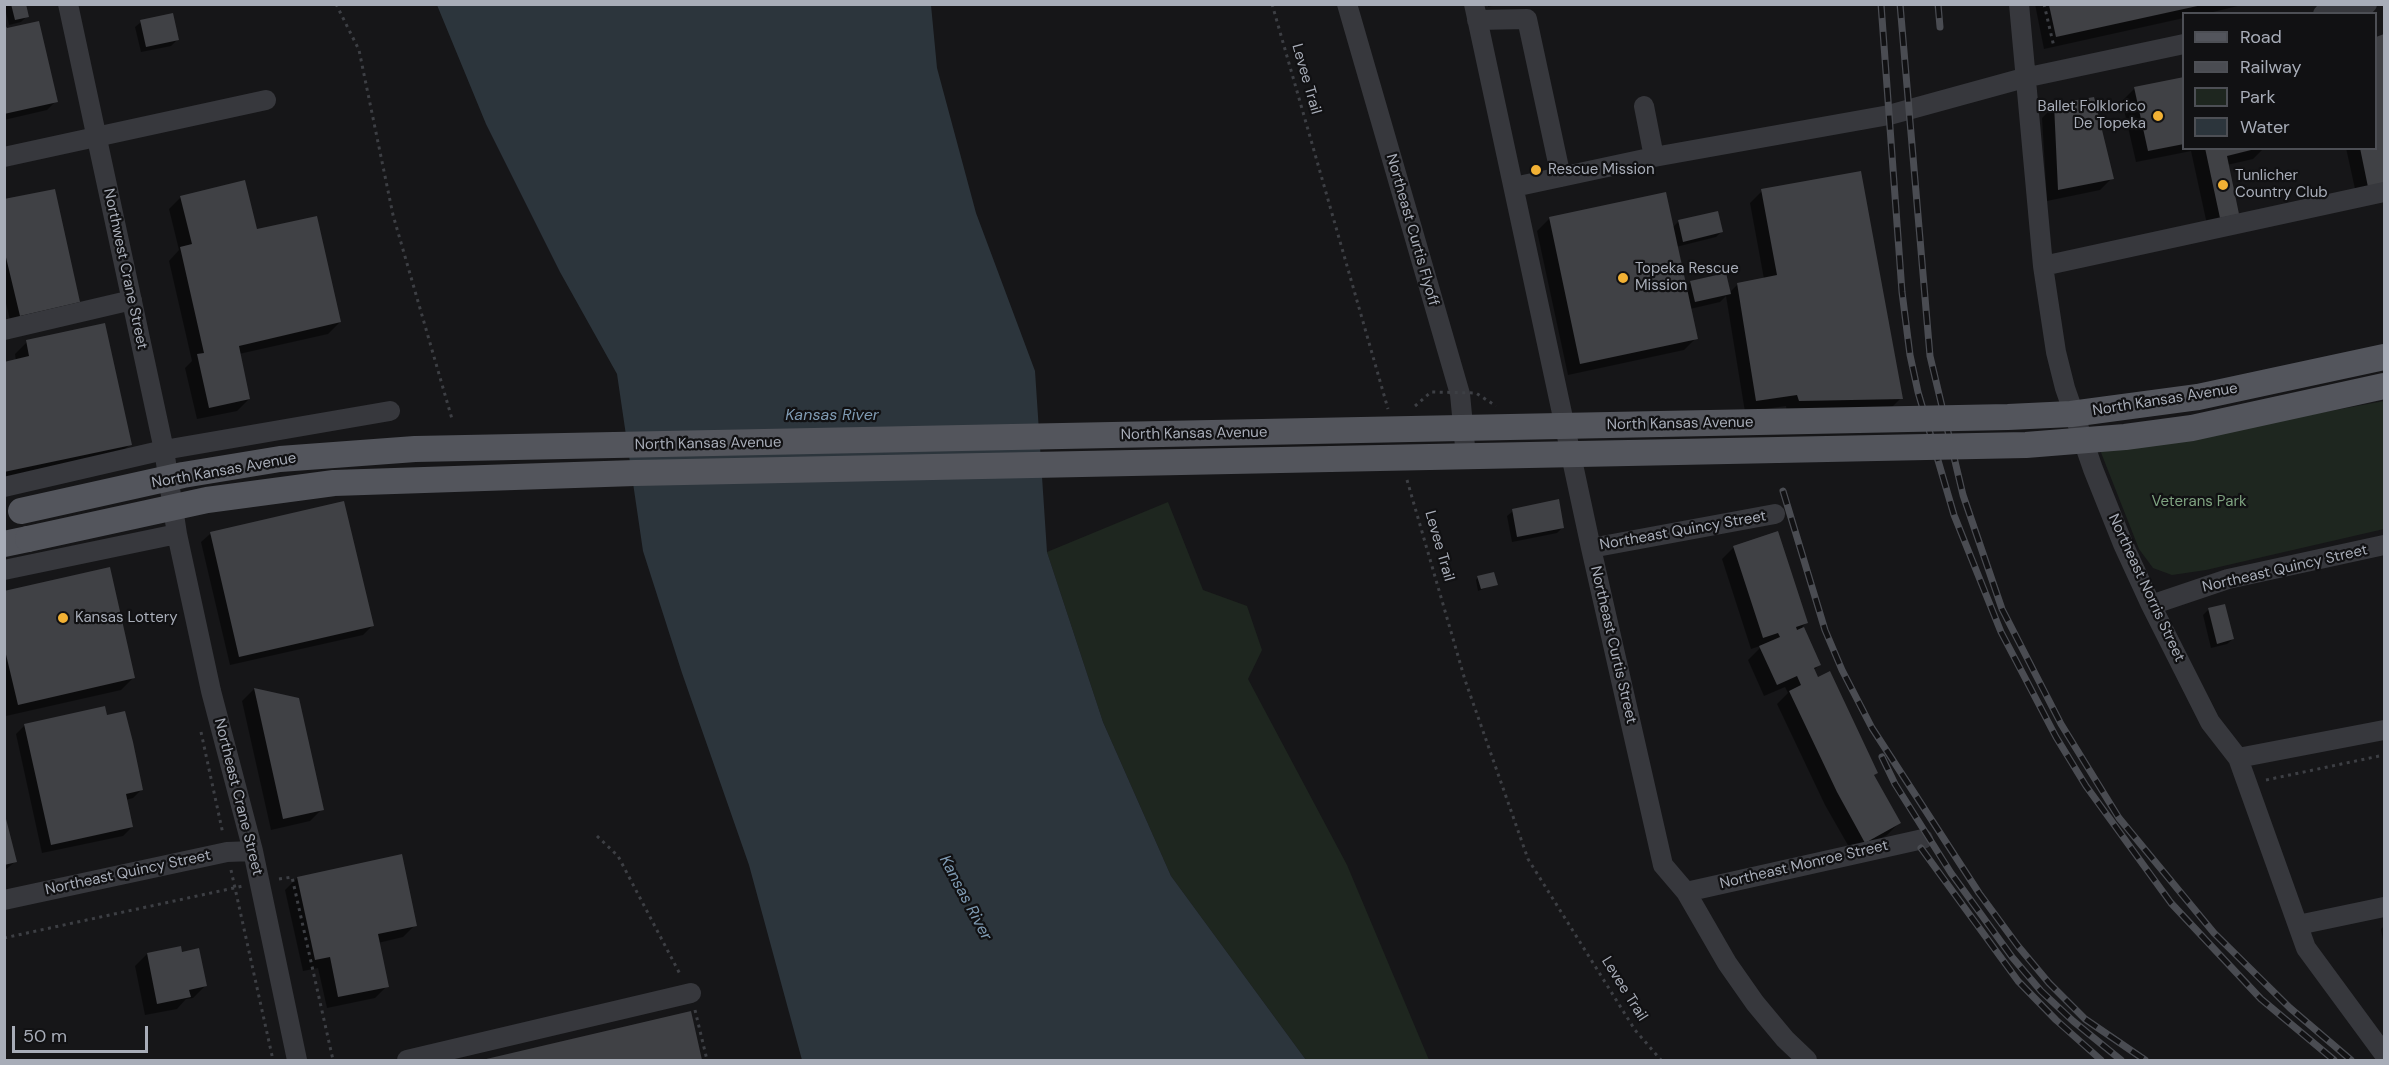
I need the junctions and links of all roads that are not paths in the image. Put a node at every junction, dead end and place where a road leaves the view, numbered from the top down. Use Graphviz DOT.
graph roads {
  1 [pos="68,4"];
  2 [pos="1347,4"];
  3 [pos="2019,4"];
  4 [pos="2367,4"];
  5 [pos="1475,12"];
  6 [pos="2332,12"];
  7 [pos="2182,44"];
  8 [pos="2024,78"];
  9 [pos="266,100"];
  10 [pos="1644,106"];
  11 [pos="97,137"];
  12 [pos="4,157"];
  13 [pos="1654,157"];
  14 [pos="1562,177"];
  15 [pos="1514,187"];
  16 [pos="2385,192"];
  17 [pos="2043,266"];
  18 [pos="132,300"];
  19 [pos="4,330"];
  20 [pos="2385,357"];
  21 [pos="2385,386"];
  22 [pos="390,411"];
  23 [pos="1464,429"];
  24 [pos="164,450"];
  25 [pos="1466,457"];
  26 [pos="4,487"];
  27 [pos="13,513"];
  28 [pos="1775,514"];
  29 [pos="177,534"];
  30 [pos="16,542"];
  31 [pos="2385,545"];
  32 [pos="1591,548"];
  33 [pos="4,570"];
  34 [pos="2151,604"];
  35 [pos="2385,730"];
  36 [pos="2238,758"];
  37 [pos="1923,839"];
  38 [pos="253,851"];
  39 [pos="1686,892"];
  40 [pos="4,900"];
  41 [pos="2385,907"];
  42 [pos="2298,925"];
  43 [pos="691,993"];
  44 [pos="2385,1054"];
  45 [pos="297,1060"];
  46 [pos="407,1060"];
  47 [pos="1807,1060"];
  1 -- 11 [label="street, Northwest Crane Street"];
  2 -- 23 [label="street, Northeast Curtis Flyoff"];
  3 -- 8 [label="street, Northeast Norris Street"];
  4 -- 6 [label="street"];
  5 -- 14 [label="street"];
  5 -- 15 [label="street, Northeast Curtis Street"];
  7 -- 8 [label="street"];
  8 -- 13 [label="street"];
  8 -- 17 [label="street, Northeast Norris Street"];
  9 -- 11 [label="street"];
  10 -- 13 [label="street"];
  11 -- 12 [label="street"];
  11 -- 18 [label="street, Northwest Crane Street"];
  13 -- 14 [label="street"];
  14 -- 15 [label="street"];
  15 -- 32 [label="street, Northeast Curtis Street"];
  16 -- 17 [label="street"];
  17 -- 34 [label="street, Northeast Norris Street"];
  18 -- 19 [label="street"];
  18 -- 24 [label="street, Northwest Crane Street"];
  20 -- 23 [label="main road, North Kansas Avenue, bridge"];
  21 -- 25 [label="main road, North Kansas Avenue, bridge"];
  22 -- 24 [label="street, North Kansas Avenue"];
  23 -- 25 [label="street, Northeast Curtis Flyoff"];
  23 -- 27 [label="main road, North Kansas Avenue, bridge"];
  24 -- 26 [label="street, North Kansas Avenue"];
  24 -- 29 [label="street, Northwest Crane Street"];
  25 -- 30 [label="main road, North Kansas Avenue, bridge"];
  28 -- 32 [label="street, Northeast Quincy Street"];
  29 -- 33 [label="street"];
  29 -- 38 [label="street, Northeast Crane Street"];
  31 -- 34 [label="street, Northeast Quincy Street"];
  32 -- 39 [label="street, Northeast Curtis Street"];
  34 -- 36 [label="street, Northeast Norris Street"];
  35 -- 36 [label="street"];
  36 -- 42 [label="street, Northeast Norris Street"];
  37 -- 39 [label="street, Northeast Monroe Street"];
  38 -- 40 [label="street, Northeast Quincy Street"];
  38 -- 45 [label="street, Northeast Crane Street"];
  39 -- 47 [label="street, Northeast Curtis Street"];
  41 -- 42 [label="street"];
  42 -- 44 [label="street, Northeast Norris Street"];
  43 -- 46 [label="street"];
}
